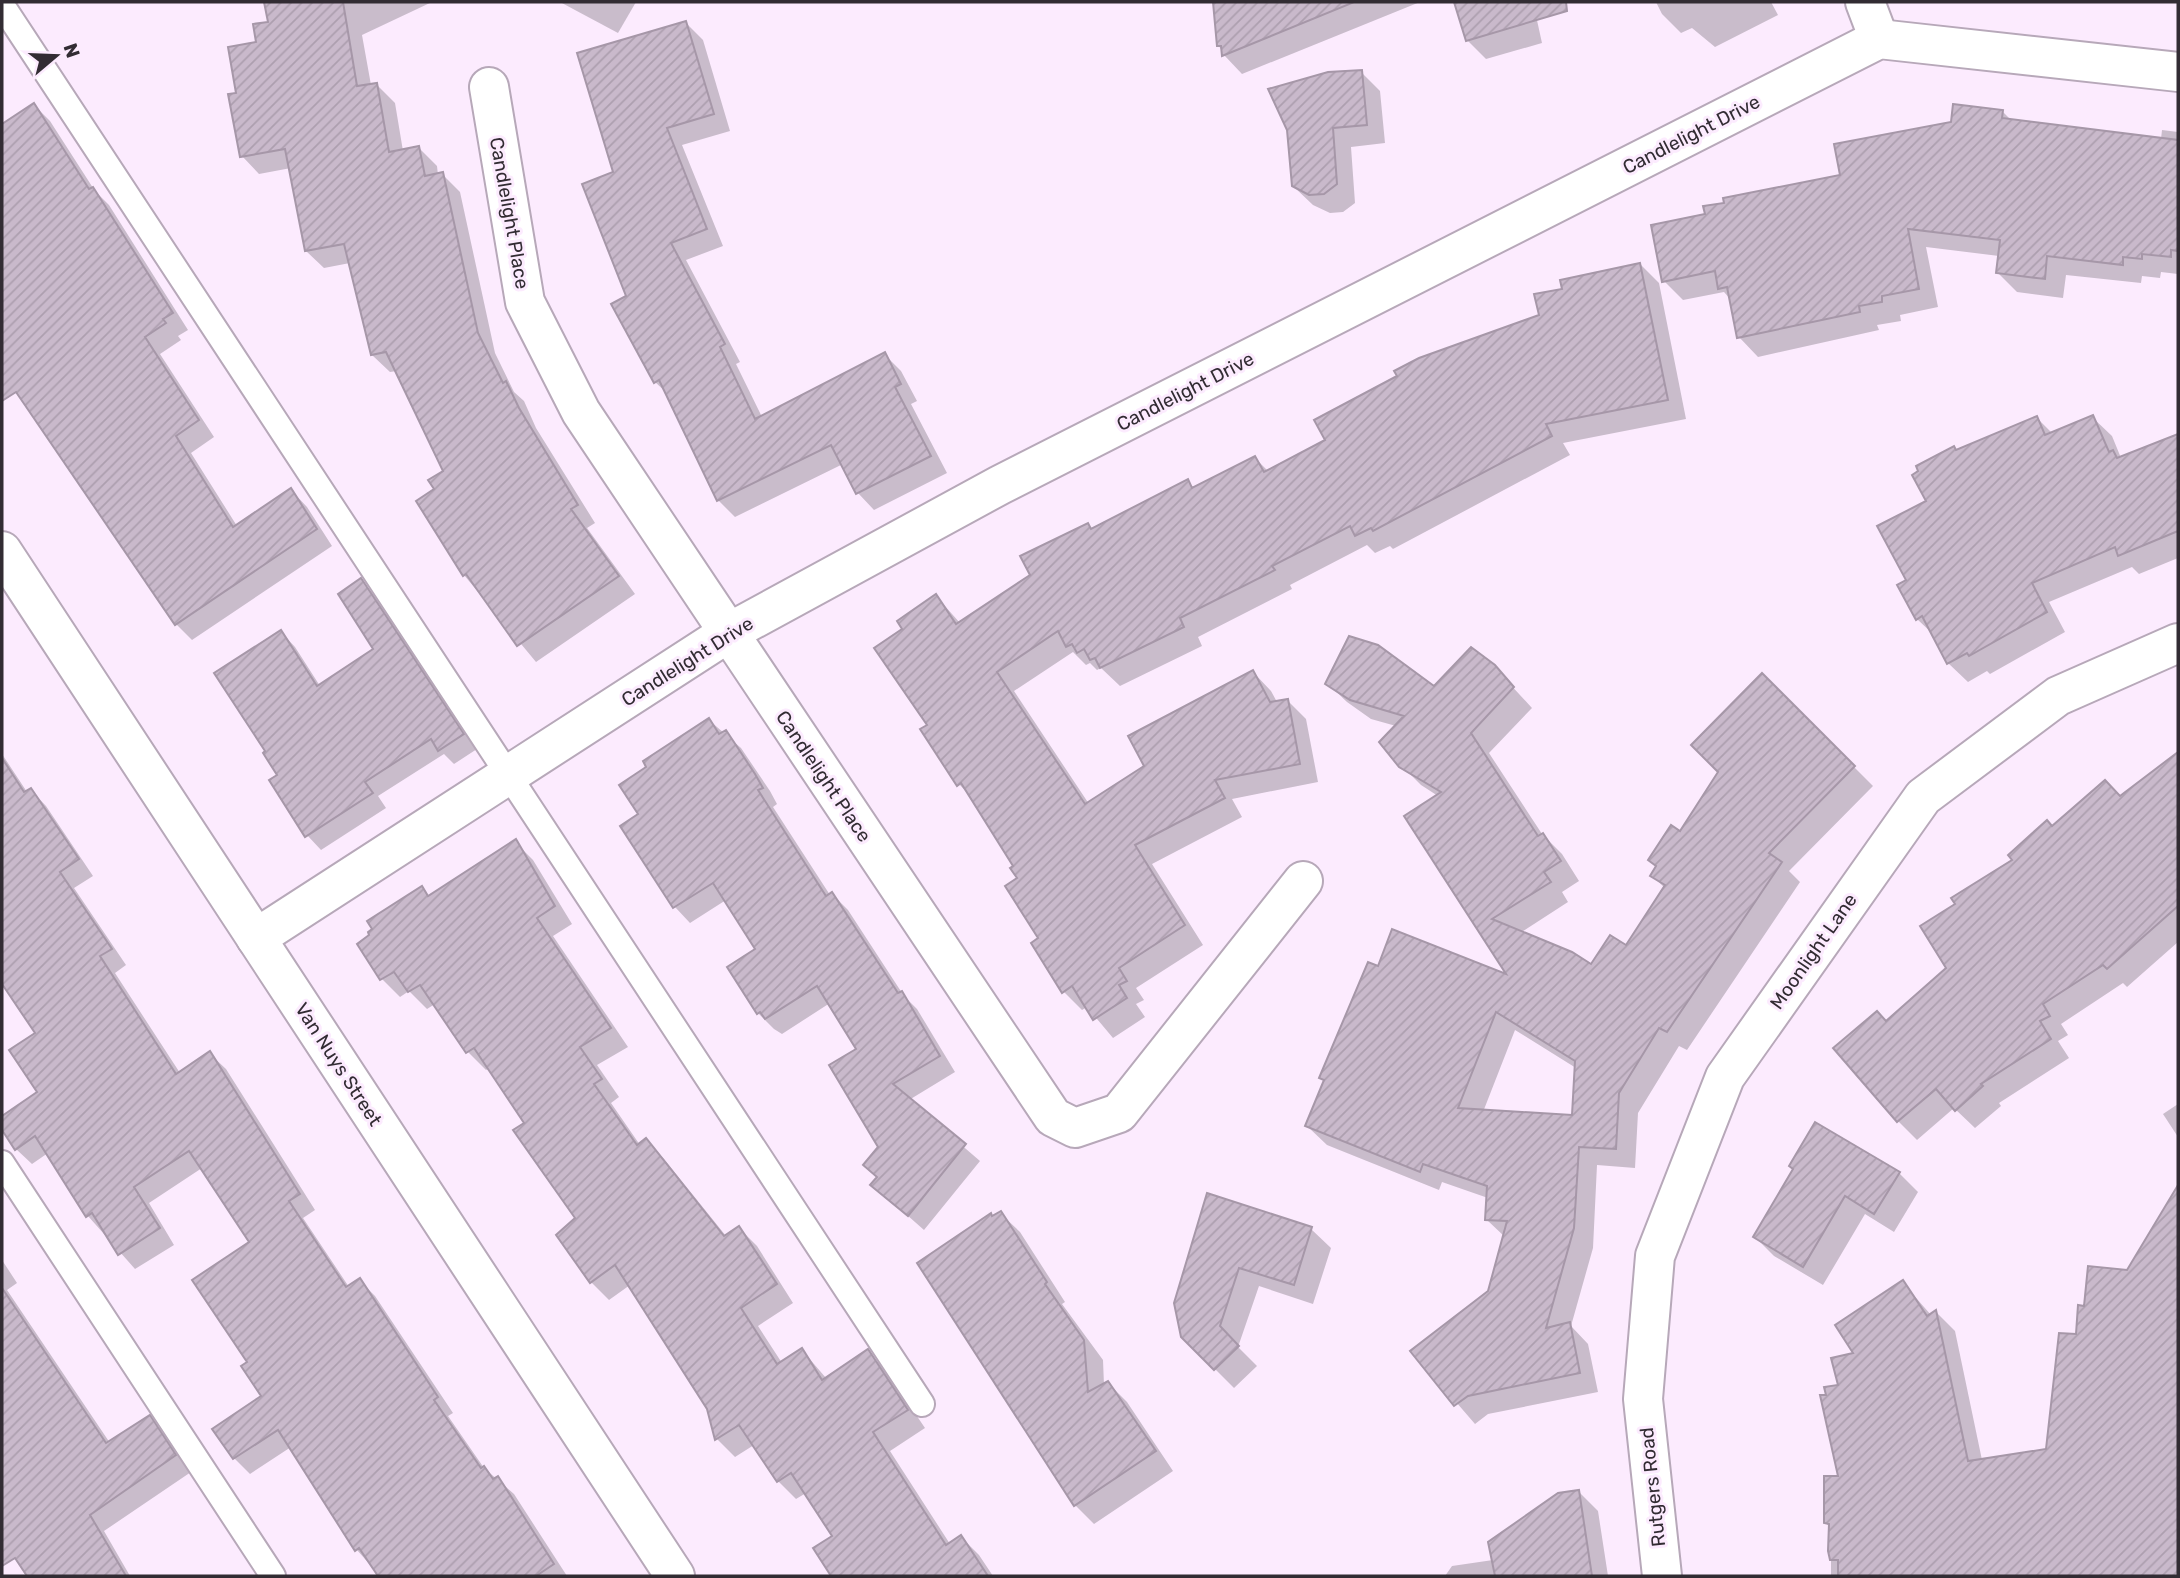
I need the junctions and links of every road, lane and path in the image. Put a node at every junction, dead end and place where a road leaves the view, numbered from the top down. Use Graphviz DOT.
graph roads {
  1 [pos="1865,2"];
  2 [pos="2,5"];
  3 [pos="1879,39"];
  4 [pos="2178,72"];
  5 [pos="489,87"];
  6 [pos="2,551"];
  7 [pos="728,633"];
  8 [pos="2178,643"];
  9 [pos="506,774"];
  10 [pos="1303,881"];
  11 [pos="256,937"];
  12 [pos="2,1163"];
  13 [pos="1643,1399"];
  14 [pos="922,1404"];
  15 [pos="273,1576"];
  16 [pos="675,1576"];
  17 [pos="1662,1576"];
  1 -- 3 [label="street"];
  2 -- 9 [label="lane"];
  3 -- 4 [label="street"];
  3 -- 7 [label="street, Candlelight Drive"];
  5 -- 7 [label="street, Candlelight Place"];
  6 -- 11 [label="street, Van Nuys Street"];
  7 -- 9 [label="street, Candlelight Drive"];
  7 -- 10 [label="street, Candlelight Place"];
  8 -- 13 [label="street, Moonlight Lane"];
  9 -- 11 [label="street, Candlelight Drive"];
  9 -- 14 [label="lane"];
  11 -- 16 [label="street, Van Nuys Street"];
  12 -- 15 [label="lane"];
  13 -- 17 [label="street, Rutgers Road"];
}
